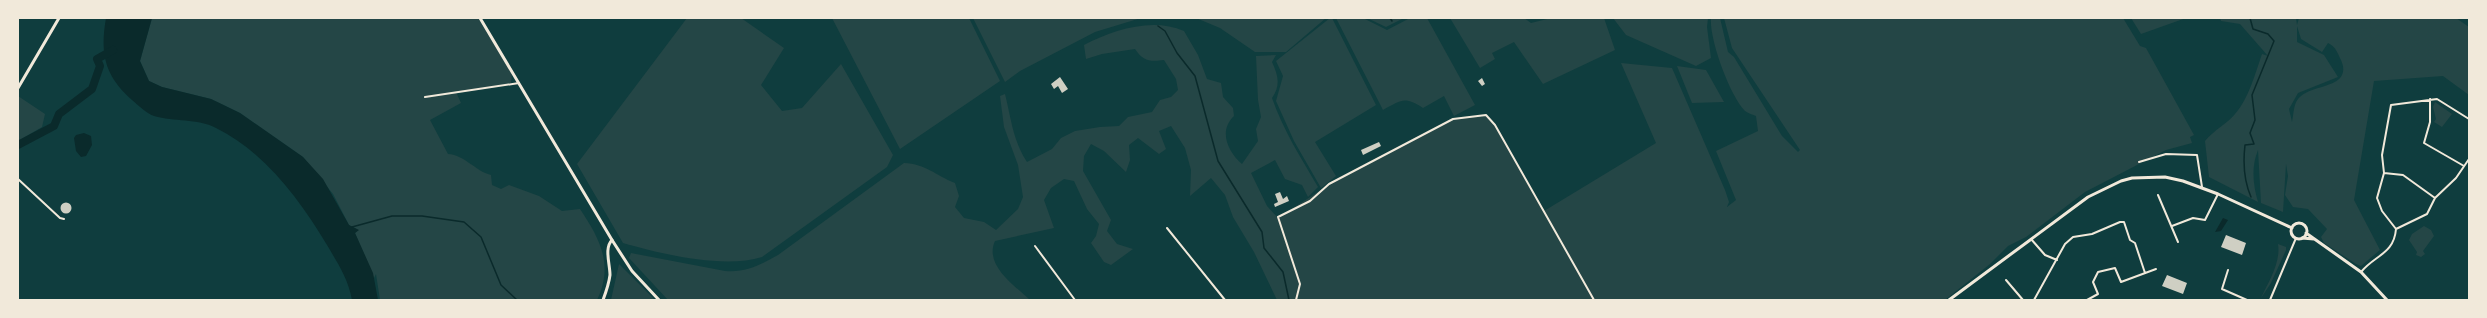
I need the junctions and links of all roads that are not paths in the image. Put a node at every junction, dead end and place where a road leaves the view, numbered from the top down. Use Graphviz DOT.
graph roads {
  1 [pos="59,18"];
  2 [pos="480,18"];
  3 [pos="520,83"];
  4 [pos="18,88"];
  5 [pos="425,97"];
  6 [pos="2430,99"];
  7 [pos="2469,119"];
  8 [pos="2469,159"];
  9 [pos="2139,162"];
  10 [pos="2464,166"];
  11 [pos="2384,173"];
  12 [pos="18,179"];
  13 [pos="2202,187"];
  14 [pos="2218,194"];
  15 [pos="2158,195"];
  16 [pos="2435,198"];
  17 [pos="64,219"];
  18 [pos="2172,226"];
  19 [pos="1167,228"];
  20 [pos="2292,228"];
  21 [pos="2396,229"];
  22 [pos="2306,233"];
  23 [pos="2030,238"];
  24 [pos="2296,238"];
  25 [pos="2302,238"];
  26 [pos="612,240"];
  27 [pos="2316,240"];
  28 [pos="2178,242"];
  29 [pos="1035,246"];
  30 [pos="2057,260"];
  31 [pos="2156,269"];
  32 [pos="2228,270"];
  33 [pos="2361,272"];
  34 [pos="2145,273"];
  35 [pos="2006,280"];
  36 [pos="602,300"];
  37 [pos="659,300"];
  38 [pos="1075,300"];
  39 [pos="1225,300"];
  40 [pos="1296,300"];
  41 [pos="1594,300"];
  42 [pos="1949,300"];
  43 [pos="2023,300"];
  44 [pos="2034,300"];
  45 [pos="2088,300"];
  46 [pos="2247,300"];
  47 [pos="2270,300"];
  48 [pos="2387,300"];
  1 -- 4 [label="main road"];
  2 -- 3 [label="main road"];
  3 -- 5 [label="street"];
  3 -- 26 [label="main road"];
  6 -- 7 [label="street"];
  6 -- 10 [label="street"];
  6 -- 11 [label="street"];
  8 -- 10 [label="street"];
  9 -- 13 [label="street"];
  10 -- 16 [label="street"];
  11 -- 16 [label="street"];
  11 -- 21 [label="street"];
  12 -- 17 [label="street"];
  13 -- 14 [label="main road"];
  13 -- 23 [label="main road"];
  14 -- 18 [label="street"];
  14 -- 20 [label="main road"];
  15 -- 18 [label="street"];
  16 -- 21 [label="street"];
  18 -- 28 [label="street"];
  19 -- 39 [label="street"];
  20 -- 22 [label="main road"];
  20 -- 24 [label="main road"];
  21 -- 33 [label="street"];
  22 -- 25 [label="main road"];
  22 -- 27 [label="main road"];
  23 -- 30 [label="street"];
  23 -- 42 [label="main road"];
  24 -- 25 [label="main road"];
  24 -- 47 [label="street"];
  25 -- 27 [label="main road"];
  26 -- 36 [label="main road"];
  26 -- 37 [label="main road"];
  27 -- 33 [label="main road"];
  29 -- 38 [label="street"];
  30 -- 34 [label="street"];
  30 -- 44 [label="street"];
  31 -- 34 [label="street"];
  32 -- 46 [label="street"];
  33 -- 48 [label="main road"];
  34 -- 45 [label="street"];
  35 -- 43 [label="street"];
  40 -- 41 [label="street"];
}
